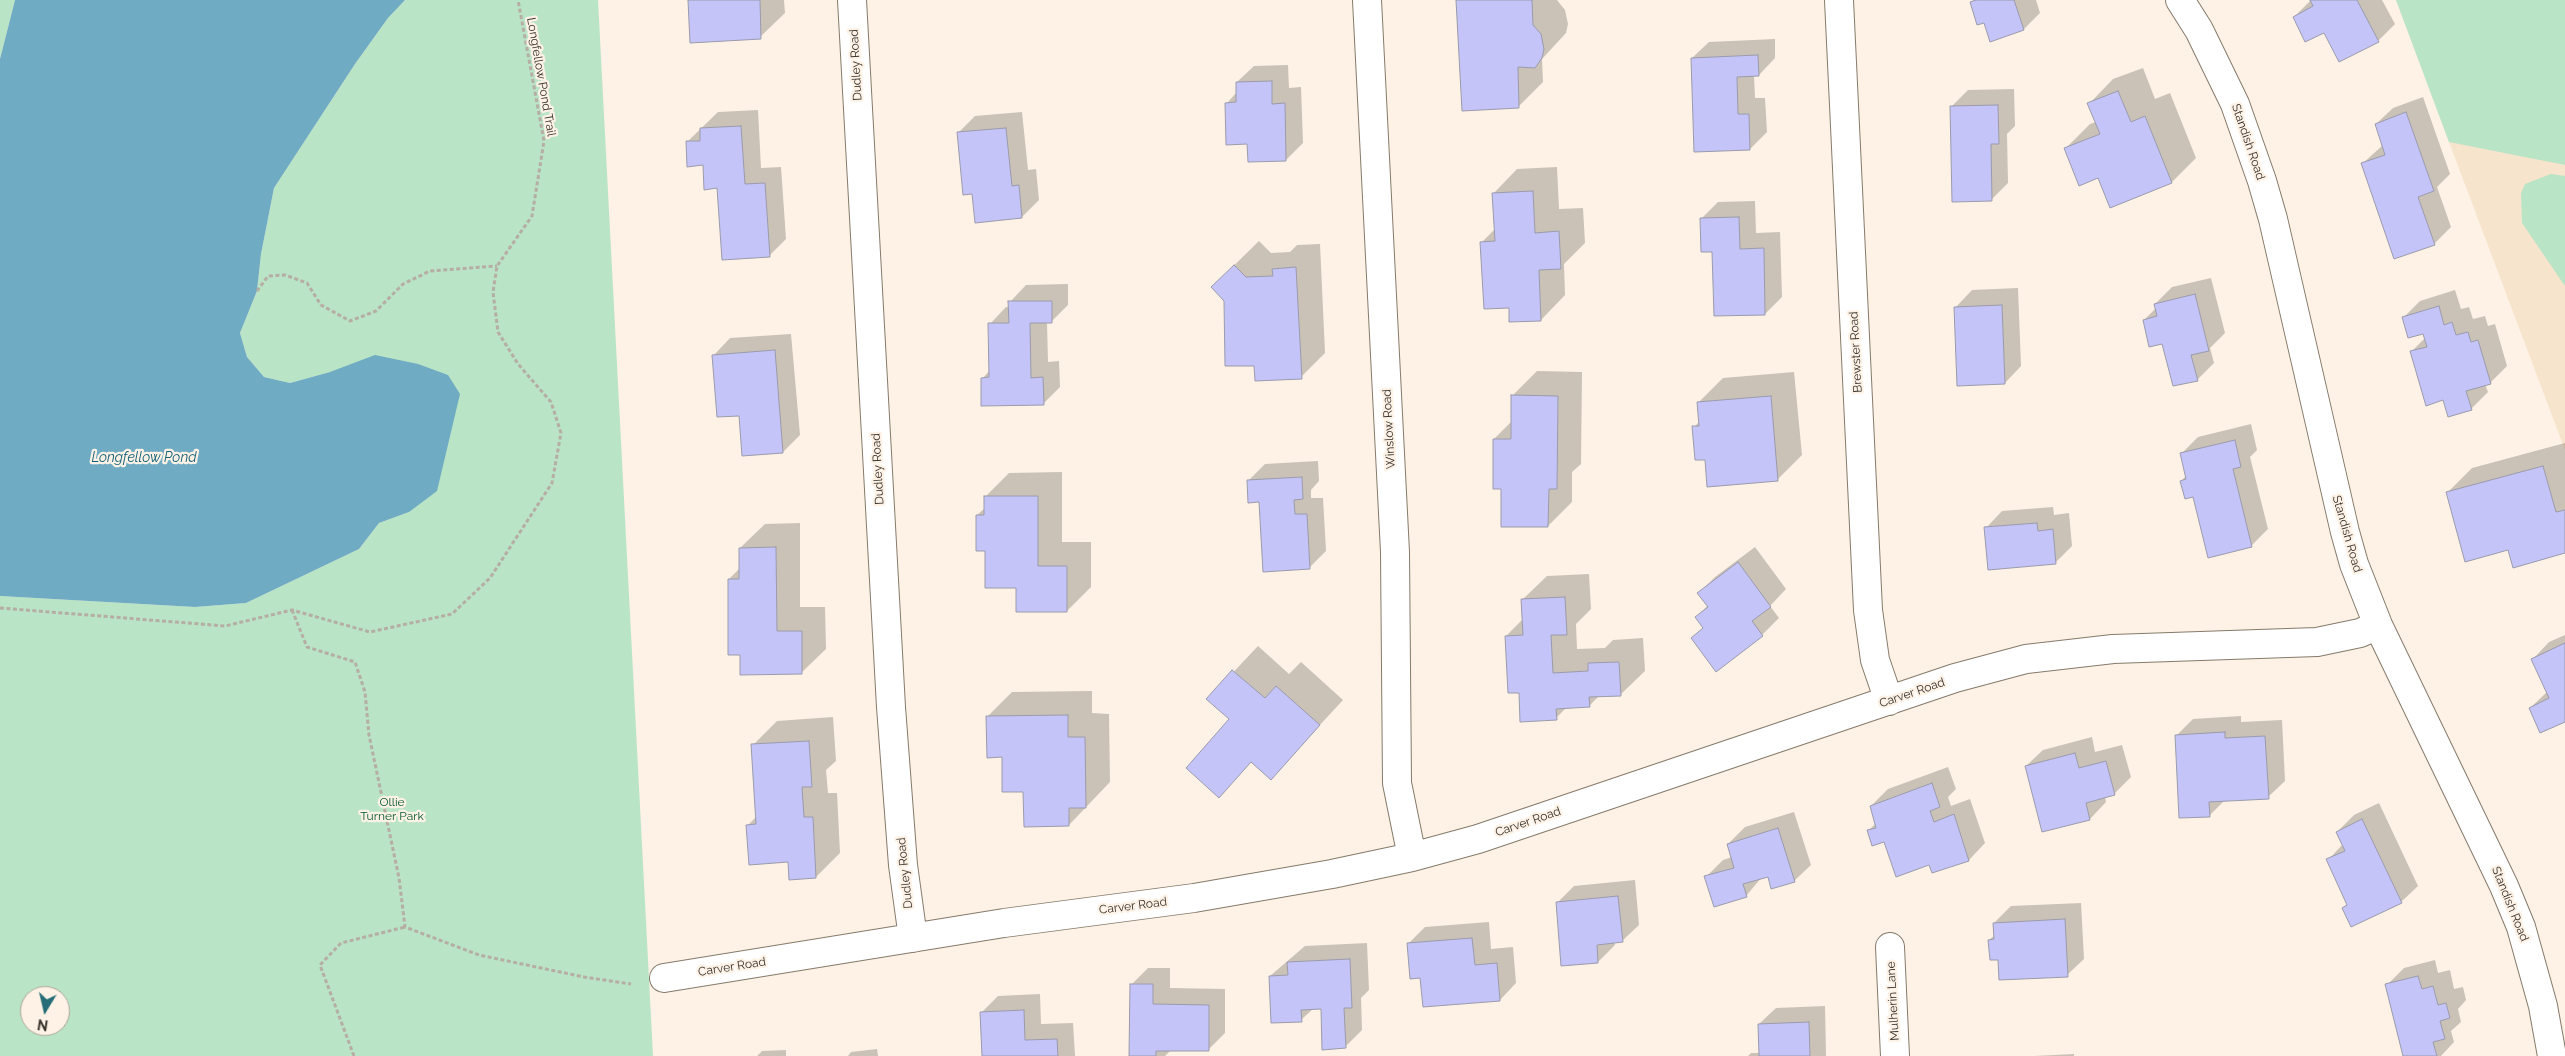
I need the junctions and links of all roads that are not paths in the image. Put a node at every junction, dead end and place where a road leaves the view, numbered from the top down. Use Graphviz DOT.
graph roads {
  1 [pos="852,0"];
  2 [pos="1367,0"];
  3 [pos="1839,0"];
  4 [pos="2180,0"];
  5 [pos="2378,625"];
  6 [pos="1889,701"];
  7 [pos="1412,857"];
  8 [pos="913,938"];
  9 [pos="1890,947"];
  10 [pos="664,978"];
  11 [pos="1895,1056"];
  12 [pos="2552,1056"];
  1 -- 8 [label="street, Dudley Road"];
  2 -- 7 [label="street, Winslow Road"];
  3 -- 6 [label="street, Brewster Road"];
  4 -- 5 [label="street, Standish Road"];
  5 -- 6 [label="street, Carver Road"];
  5 -- 12 [label="street, Standish Road"];
  6 -- 7 [label="street, Carver Road"];
  7 -- 8 [label="street, Carver Road"];
  8 -- 10 [label="street, Carver Road"];
  9 -- 11 [label="street, Mulherin Lane"];
}
